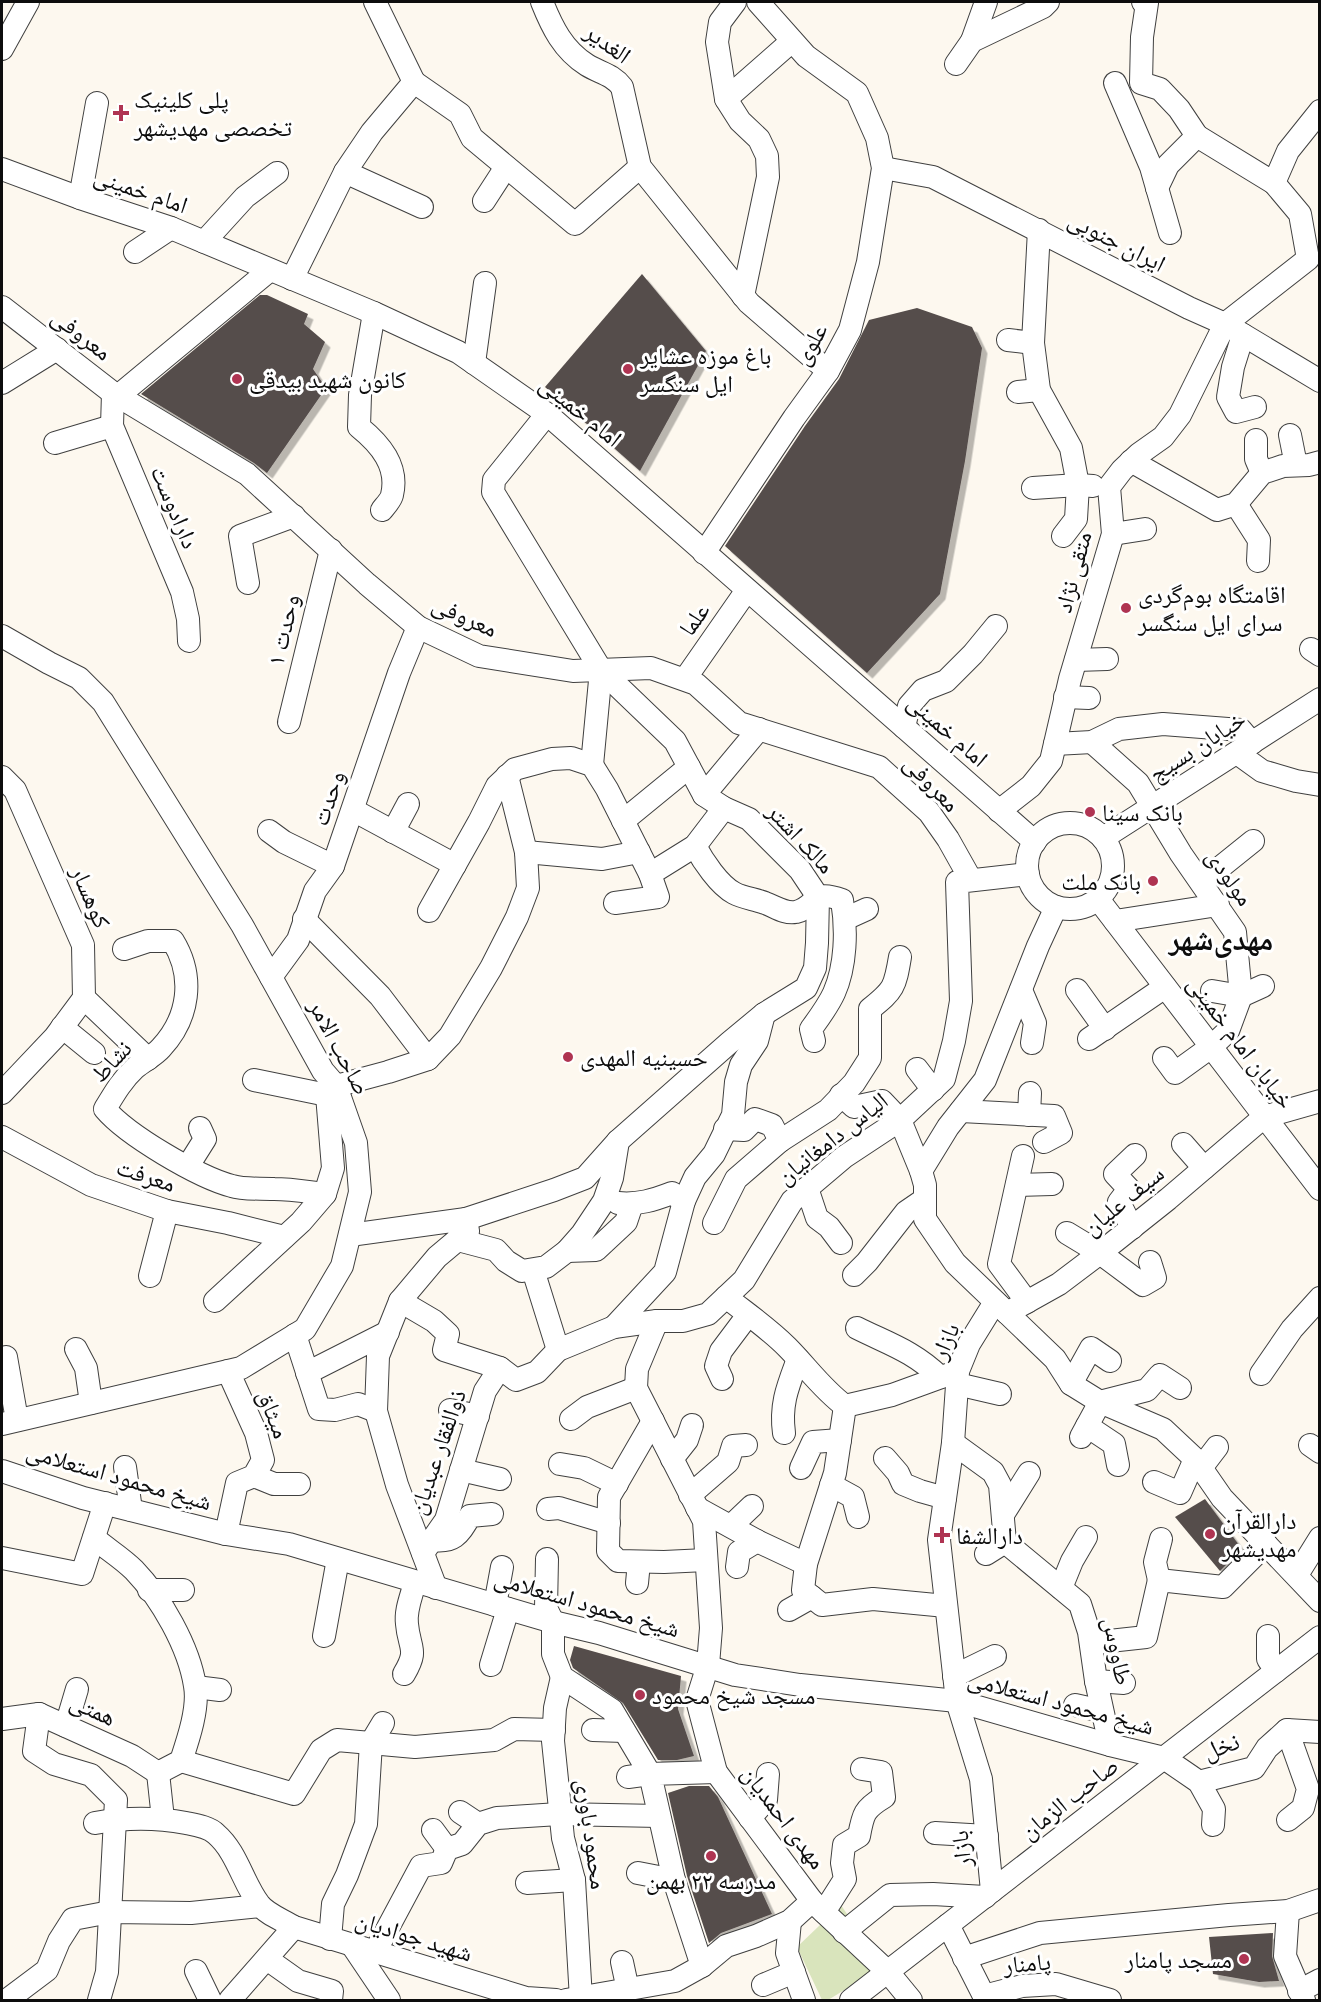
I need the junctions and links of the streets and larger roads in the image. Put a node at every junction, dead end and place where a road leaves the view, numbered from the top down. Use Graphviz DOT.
graph roads {
  1 [pos="28,2"];
  2 [pos="375,2"];
  3 [pos="542,2"];
  4 [pos="735,2"];
  5 [pos="758,2"];
  6 [pos="986,2"];
  7 [pos="1048,2"];
  8 [pos="1143,2"];
  9 [pos="8,23"];
  10 [pos="792,41"];
  11 [pos="972,41"];
  12 [pos="2,49"];
  13 [pos="956,64"];
  14 [pos="414,82"];
  15 [pos="1115,83"];
  16 [pos="726,99"];
  17 [pos="97,103"];
  18 [pos="1320,111"];
  19 [pos="1197,136"];
  20 [pos="506,167"];
  21 [pos="640,167"];
  22 [pos="883,168"];
  23 [pos="2,169"];
  24 [pos="345,172"];
  25 [pos="277,173"];
  26 [pos="1274,183"];
  27 [pos="1157,188"];
  28 [pos="80,198"];
  29 [pos="484,201"];
  30 [pos="422,207"];
  31 [pos="171,228"];
  32 [pos="1039,230"];
  33 [pos="1170,233"];
  34 [pos="204,242"];
  35 [pos="135,252"];
  36 [pos="1314,255"];
  37 [pos="270,270"];
  38 [pos="292,279"];
  39 [pos="484,283"];
  40 [pos="743,296"];
  41 [pos="2,307"];
  42 [pos="374,313"];
  43 [pos="1234,330"];
  44 [pos="1008,340"];
  45 [pos="1033,343"];
  46 [pos="57,349"];
  47 [pos="474,363"];
  48 [pos="828,371"];
  49 [pos="1320,381"];
  50 [pos="2,384"];
  51 [pos="116,395"];
  52 [pos="1255,407"];
  53 [pos="547,414"];
  54 [pos="112,426"];
  55 [pos="1290,435"];
  56 [pos="1256,440"];
  57 [pos="55,444"];
  58 [pos="1131,461"];
  59 [pos="1320,462"];
  60 [pos="1296,465"];
  61 [pos="1262,472"];
  62 [pos="1078,485"];
  63 [pos="1109,487"];
  64 [pos="1033,488"];
  65 [pos="1236,504"];
  66 [pos="382,510"];
  67 [pos="294,516"];
  68 [pos="1145,529"];
  69 [pos="1113,534"];
  70 [pos="1064,536"];
  71 [pos="331,550"];
  72 [pos="704,553"];
  73 [pos="1258,561"];
  74 [pos="248,583"];
  75 [pos="747,590"];
  76 [pos="996,626"];
  77 [pos="418,627"];
  78 [pos="2,636"];
  79 [pos="189,641"];
  80 [pos="1107,659"];
  81 [pos="1076,660"];
  82 [pos="601,670"];
  83 [pos="685,679"];
  84 [pos="1065,698"];
  85 [pos="1089,698"];
  86 [pos="1320,699"];
  87 [pos="290,722"];
  88 [pos="904,728"];
  89 [pos="759,729"];
  90 [pos="1092,742"];
  91 [pos="1054,744"];
  92 [pos="1245,748"];
  93 [pos="592,765"];
  94 [pos="689,766"];
  95 [pos="507,776"];
  96 [pos="2,777"];
  97 [pos="1320,785"];
  98 [pos="704,795"];
  99 [pos="408,804"];
  100 [pos="1151,807"];
  101 [pos="724,808"];
  102 [pos="352,810"];
  103 [pos="999,811"];
  104 [pos="623,821"];
  105 [pos="269,831"];
  106 [pos="393,832"];
  107 [pos="1103,838"];
  108 [pos="1253,841"];
  109 [pos="1035,842"];
  110 [pos="695,846"];
  111 [pos="526,852"];
  112 [pos="639,852"];
  113 [pos="455,865"];
  114 [pos="333,866"];
  115 [pos="650,874"];
  116 [pos="1028,874"];
  117 [pos="964,881"];
  118 [pos="1202,882"];
  119 [pos="818,897"];
  120 [pos="1098,899"];
  121 [pos="615,903"];
  122 [pos="1218,905"];
  123 [pos="1056,907"];
  124 [pos="867,909"];
  125 [pos="429,911"];
  126 [pos="304,919"];
  127 [pos="845,919"];
  128 [pos="1114,921"];
  129 [pos="124,950"];
  130 [pos="900,957"];
  131 [pos="271,978"];
  132 [pos="810,980"];
  133 [pos="1263,986"];
  134 [pos="1165,987"];
  135 [pos="1021,990"];
  136 [pos="1077,990"];
  137 [pos="1212,991"];
  138 [pos="835,992"];
  139 [pos="1241,996"];
  140 [pos="84,998"];
  141 [pos="870,1010"];
  142 [pos="764,1014"];
  143 [pos="62,1027"];
  144 [pos="814,1041"];
  145 [pos="1032,1043"];
  146 [pos="1211,1047"];
  147 [pos="94,1053"];
  148 [pos="1164,1058"];
  149 [pos="148,1059"];
  150 [pos="428,1059"];
  151 [pos="917,1069"];
  152 [pos="254,1080"];
  153 [pos="331,1090"];
  154 [pos="933,1090"];
  155 [pos="2,1093"];
  156 [pos="841,1095"];
  157 [pos="1320,1101"];
  158 [pos="961,1111"];
  159 [pos="1264,1117"];
  160 [pos="900,1120"];
  161 [pos="200,1128"];
  162 [pos="725,1129"];
  163 [pos="2,1137"];
  164 [pos="618,1141"];
  165 [pos="780,1141"];
  166 [pos="1044,1142"];
  167 [pos="1183,1144"];
  168 [pos="1135,1155"];
  169 [pos="1023,1156"];
  170 [pos="188,1166"];
  171 [pos="1204,1168"];
  172 [pos="921,1171"];
  173 [pos="1052,1184"];
  174 [pos="1017,1185"];
  175 [pos="244,1187"];
  176 [pos="807,1188"];
  177 [pos="1320,1189"];
  178 [pos="325,1194"];
  179 [pos="925,1199"];
  180 [pos="604,1201"];
  181 [pos="684,1201"];
  182 [pos="632,1204"];
  183 [pos="167,1211"];
  184 [pos="466,1219"];
  185 [pos="228,1223"];
  186 [pos="714,1223"];
  187 [pos="1132,1228"];
  188 [pos="1067,1233"];
  189 [pos="350,1235"];
  190 [pos="284,1238"];
  191 [pos="458,1240"];
  192 [pos="841,1243"];
  193 [pos="567,1251"];
  194 [pos="1100,1253"];
  195 [pos="1150,1262"];
  196 [pos="533,1270"];
  197 [pos="854,1275"];
  198 [pos="150,1276"];
  199 [pos="726,1297"];
  200 [pos="1320,1298"];
  201 [pos="400,1301"];
  202 [pos="215,1302"];
  203 [pos="1027,1302"];
  204 [pos="1001,1308"];
  205 [pos="748,1315"];
  206 [pos="657,1321"];
  207 [pos="614,1327"];
  208 [pos="857,1328"];
  209 [pos="388,1332"];
  210 [pos="295,1335"];
  211 [pos="76,1349"];
  212 [pos="558,1350"];
  213 [pos="6,1357"];
  214 [pos="798,1359"];
  215 [pos="500,1368"];
  216 [pos="228,1371"];
  217 [pos="307,1373"];
  218 [pos="1261,1374"];
  219 [pos="951,1377"];
  220 [pos="722,1380"];
  221 [pos="1071,1384"];
  222 [pos="636,1388"];
  223 [pos="1180,1388"];
  224 [pos="1148,1390"];
  225 [pos="1000,1394"];
  226 [pos="1100,1402"];
  227 [pos="91,1403"];
  228 [pos="845,1406"];
  229 [pos="450,1410"];
  230 [pos="376,1411"];
  231 [pos="478,1416"];
  232 [pos="571,1419"];
  233 [pos="653,1421"];
  234 [pos="9,1422"];
  235 [pos="692,1425"];
  236 [pos="784,1433"];
  237 [pos="840,1440"];
  238 [pos="953,1443"];
  239 [pos="746,1445"];
  240 [pos="1217,1447"];
  241 [pos="885,1458"];
  242 [pos="672,1459"];
  243 [pos="560,1464"];
  244 [pos="1198,1464"];
  245 [pos="1118,1465"];
  246 [pos="125,1467"];
  247 [pos="801,1468"];
  248 [pos="461,1470"];
  249 [pos="2,1471"];
  250 [pos="1029,1473"];
  251 [pos="254,1476"];
  252 [pos="500,1479"];
  253 [pos="1154,1482"];
  254 [pos="299,1484"];
  255 [pos="617,1484"];
  256 [pos="831,1485"];
  257 [pos="945,1498"];
  258 [pos="694,1501"];
  259 [pos="105,1503"];
  260 [pos="859,1503"];
  261 [pos="752,1506"];
  262 [pos="548,1509"];
  263 [pos="131,1510"];
  264 [pos="1004,1513"];
  265 [pos="492,1514"];
  266 [pos="609,1523"];
  267 [pos="731,1526"];
  268 [pos="226,1534"];
  269 [pos="1086,1537"];
  270 [pos="94,1538"];
  271 [pos="1320,1538"];
  272 [pos="1161,1539"];
  273 [pos="757,1541"];
  274 [pos="1005,1542"];
  275 [pos="1266,1544"];
  276 [pos="428,1547"];
  277 [pos="986,1554"];
  278 [pos="2,1558"];
  279 [pos="338,1559"];
  280 [pos="547,1559"];
  281 [pos="706,1560"];
  282 [pos="806,1564"];
  283 [pos="502,1567"];
  284 [pos="737,1567"];
  285 [pos="1297,1575"];
  286 [pos="1159,1580"];
  287 [pos="426,1585"];
  288 [pos="1061,1588"];
  289 [pos="149,1590"];
  290 [pos="183,1590"];
  291 [pos="812,1597"];
  292 [pos="1320,1601"];
  293 [pos="946,1606"];
  294 [pos="502,1607"];
  295 [pos="789,1610"];
  296 [pos="554,1622"];
  297 [pos="324,1636"];
  298 [pos="1268,1636"];
  299 [pos="1320,1637"];
  300 [pos="1091,1643"];
  301 [pos="995,1656"];
  302 [pos="491,1665"];
  303 [pos="708,1665"];
  304 [pos="1276,1671"];
  305 [pos="404,1674"];
  306 [pos="954,1676"];
  307 [pos="561,1677"];
  308 [pos="1096,1681"];
  309 [pos="1124,1683"];
  310 [pos="196,1687"];
  311 [pos="77,1689"];
  312 [pos="220,1690"];
  313 [pos="957,1701"];
  314 [pos="1075,1705"];
  315 [pos="1102,1711"];
  316 [pos="39,1714"];
  317 [pos="2,1719"];
  318 [pos="383,1723"];
  319 [pos="66,1726"];
  320 [pos="554,1730"];
  321 [pos="593,1730"];
  322 [pos="1287,1730"];
  323 [pos="624,1731"];
  324 [pos="1320,1732"];
  325 [pos="371,1743"];
  326 [pos="1110,1745"];
  327 [pos="1164,1758"];
  328 [pos="181,1761"];
  329 [pos="862,1769"];
  330 [pos="716,1772"];
  331 [pos="158,1773"];
  332 [pos="768,1774"];
  333 [pos="639,1776"];
  334 [pos="1199,1782"];
  335 [pos="560,1814"];
  336 [pos="659,1816"];
  337 [pos="750,1818"];
  338 [pos="163,1819"];
  339 [pos="1288,1820"];
  340 [pos="105,1821"];
  341 [pos="1213,1825"];
  342 [pos="433,1830"];
  343 [pos="935,1833"];
  344 [pos="987,1836"];
  345 [pos="447,1849"];
  346 [pos="638,1873"];
  347 [pos="573,1880"];
  348 [pos="674,1880"];
  349 [pos="526,1882"];
  350 [pos="988,1894"];
  351 [pos="1320,1900"];
  352 [pos="260,1906"];
  353 [pos="818,1906"];
  354 [pos="1288,1911"];
  355 [pos="110,1912"];
  356 [pos="790,1921"];
  357 [pos="948,1926"];
  358 [pos="294,1927"];
  359 [pos="844,1932"];
  360 [pos="330,1939"];
  361 [pos="352,1945"];
  362 [pos="375,1952"];
  363 [pos="964,1958"];
  364 [pos="267,1959"];
  365 [pos="622,1962"];
  366 [pos="702,1966"];
  367 [pos="196,1971"];
  368 [pos="794,1972"];
  369 [pos="888,1972"];
  370 [pos="1320,1980"];
  371 [pos="763,1985"];
  372 [pos="628,1990"];
  373 [pos="677,1991"];
  374 [pos="1301,1996"];
  375 [pos="985,1998"];
  376 [pos="106,1999"];
  377 [pos="582,1999"];
  378 [pos="1106,2000"];
  379 [pos="7,2001"];
  380 [pos="210,2001"];
  381 [pos="230,2001"];
  382 [pos="331,2001"];
  383 [pos="389,2001"];
  384 [pos="556,2001"];
  385 [pos="804,2001"];
  386 [pos="851,2001"];
  387 [pos="911,2001"];
  1 -- 9 [label="street"];
  2 -- 14 [label="street"];
  3 -- 21 [label="street, الغدیر"];
  4 -- 16 [label="street"];
  5 -- 10 [label="street"];
  6 -- 11 [label="street"];
  7 -- 11 [label="street"];
  8 -- 19 [label="street"];
  9 -- 12 [label="street"];
  10 -- 16 [label="street"];
  10 -- 22 [label="street"];
  11 -- 13 [label="street"];
  14 -- 20 [label="street"];
  14 -- 24 [label="street"];
  15 -- 27 [label="street"];
  16 -- 40 [label="street"];
  17 -- 28 [label="street"];
  18 -- 26 [label="street"];
  19 -- 26 [label="street"];
  19 -- 27 [label="street"];
  20 -- 21 [label="street"];
  20 -- 29 [label="street"];
  21 -- 40 [label="street"];
  22 -- 32 [label="street, ایران جنوبی"];
  22 -- 48 [label="street, علوی"];
  23 -- 28 [label="street, امام خمینی"];
  24 -- 30 [label="street"];
  24 -- 38 [label="street"];
  25 -- 34 [label="street"];
  26 -- 36 [label="street"];
  27 -- 33 [label="street"];
  28 -- 31 [label="street, امام خمینی"];
  31 -- 34 [label="street, امام خمینی"];
  31 -- 35 [label="street"];
  32 -- 43 [label="street, ایران جنوبی"];
  32 -- 45 [label="street"];
  34 -- 37 [label="street, امام خمینی"];
  36 -- 43 [label="street"];
  37 -- 38 [label="street, امام خمینی"];
  37 -- 51 [label="street"];
  38 -- 42 [label="street, امام خمینی"];
  39 -- 47 [label="street"];
  40 -- 48 [label="street"];
  41 -- 46 [label="street, معروفی"];
  42 -- 47 [label="street, امام خمینی"];
  42 -- 66 [label="street"];
  43 -- 49 [label="street, ایران جنوبی"];
  43 -- 52 [label="street"];
  43 -- 58 [label="street"];
  44 -- 45 [label="street"];
  45 -- 62 [label="street"];
  46 -- 50 [label="street"];
  46 -- 51 [label="street, معروفی"];
  47 -- 53 [label="street, امام خمینی"];
  48 -- 72 [label="street, علوی"];
  51 -- 54 [label="street, دارادوست"];
  51 -- 67 [label="street, معروفی"];
  53 -- 72 [label="street, امام خمینی"];
  53 -- 82 [label="street, مالک اشتر"];
  54 -- 57 [label="street"];
  54 -- 79 [label="street, دارادوست"];
  55 -- 60 [label="street"];
  56 -- 61 [label="street"];
  58 -- 63 [label="street"];
  58 -- 65 [label="street"];
  59 -- 60 [label="street"];
  60 -- 61 [label="street"];
  61 -- 65 [label="street"];
  62 -- 63 [label="street"];
  62 -- 64 [label="street"];
  62 -- 70 [label="street"];
  63 -- 69 [label="street, متقی نژاد"];
  65 -- 73 [label="street"];
  67 -- 71 [label="street, معروفی"];
  67 -- 74 [label="street"];
  68 -- 69 [label="street"];
  69 -- 81 [label="street, متقی نژاد"];
  71 -- 77 [label="street, معروفی"];
  71 -- 87 [label="street, وحدت ۱"];
  72 -- 75 [label="street, امام خمینی"];
  75 -- 83 [label="street, علما"];
  75 -- 88 [label="street, امام خمینی"];
  76 -- 88 [label="street"];
  77 -- 82 [label="street, معروفی"];
  77 -- 102 [label="street, وحدت"];
  78 -- 131 [label="street, صاحب الامر"];
  80 -- 81 [label="street"];
  81 -- 84 [label="street, متقی نژاد"];
  82 -- 83 [label="street, معروفی"];
  82 -- 93 [label="street"];
  82 -- 94 [label="street, مالک اشتر"];
  83 -- 89 [label="street, معروفی"];
  84 -- 85 [label="street"];
  84 -- 91 [label="street, متقی نژاد"];
  86 -- 92 [label="street, خیابان بسیج"];
  88 -- 103 [label="street, امام خمینی"];
  89 -- 98 [label="street"];
  89 -- 117 [label="street, معروفی"];
  90 -- 91 [label="street"];
  90 -- 92 [label="street"];
  90 -- 100 [label="street, مولودی"];
  91 -- 103 [label="street, متقی نژاد"];
  92 -- 97 [label="street"];
  92 -- 100 [label="street, خیابان بسیج"];
  93 -- 95 [label="street"];
  93 -- 104 [label="street"];
  94 -- 98 [label="street, مالک اشتر"];
  94 -- 104 [label="street"];
  95 -- 111 [label="street"];
  95 -- 113 [label="street"];
  96 -- 140 [label="street, کوهسار"];
  98 -- 101 [label="street, مالک اشتر"];
  99 -- 106 [label="street"];
  100 -- 107 [label="street, خیابان بسیج"];
  100 -- 118 [label="street, مولودی"];
  101 -- 110 [label="street"];
  101 -- 119 [label="street, مالک اشتر"];
  102 -- 106 [label="street"];
  102 -- 114 [label="street, وحدت"];
  103 -- 109 [label="street, امام خمینی"];
  104 -- 112 [label="street"];
  105 -- 114 [label="street"];
  106 -- 113 [label="street"];
  107 -- 109 [label="street"];
  107 -- 120 [label="street"];
  108 -- 118 [label="street"];
  109 -- 116 [label="street"];
  110 -- 115 [label="street"];
  110 -- 119 [label="street"];
  111 -- 112 [label="street"];
  111 -- 150 [label="street"];
  112 -- 115 [label="street"];
  113 -- 125 [label="street"];
  114 -- 126 [label="street, وحدت"];
  115 -- 121 [label="street"];
  116 -- 117 [label="street"];
  116 -- 123 [label="street"];
  117 -- 154 [label="street, الیاس دامغانیان"];
  118 -- 122 [label="street, مولودی"];
  119 -- 127 [label="street"];
  119 -- 132 [label="street, مالک اشتر"];
  120 -- 123 [label="street"];
  120 -- 128 [label="street, خیابان امام خمینی"];
  122 -- 128 [label="street"];
  122 -- 139 [label="street, مولودی"];
  123 -- 135 [label="street"];
  124 -- 127 [label="street"];
  126 -- 131 [label="street, وحدت"];
  126 -- 150 [label="street"];
  127 -- 138 [label="street"];
  128 -- 134 [label="street, خیابان امام خمینی"];
  129 -- 149 [label="street, نشاط"];
  130 -- 141 [label="street"];
  131 -- 153 [label="street, صاحب الامر"];
  132 -- 138 [label="street"];
  132 -- 142 [label="street"];
  133 -- 139 [label="street"];
  134 -- 136 [label="street"];
  134 -- 146 [label="street, خیابان امام خمینی"];
  135 -- 145 [label="street"];
  135 -- 158 [label="street"];
  137 -- 139 [label="street"];
  138 -- 141 [label="street"];
  138 -- 144 [label="street"];
  139 -- 146 [label="street, مولودی"];
  140 -- 143 [label="street"];
  140 -- 149 [label="street"];
  141 -- 156 [label="street"];
  142 -- 162 [label="street"];
  142 -- 164 [label="street"];
  143 -- 147 [label="street"];
  143 -- 155 [label="street"];
  146 -- 148 [label="street, مولودی"];
  146 -- 159 [label="street, خیابان امام خمینی"];
  149 -- 170 [label="street, نشاط"];
  150 -- 153 [label="street"];
  151 -- 154 [label="street"];
  152 -- 153 [label="street"];
  153 -- 178 [label="street"];
  153 -- 189 [label="street, صاحب الامر"];
  154 -- 160 [label="street, الیاس دامغانیان"];
  156 -- 160 [label="street"];
  156 -- 165 [label="street"];
  157 -- 159 [label="street"];
  158 -- 166 [label="street"];
  158 -- 172 [label="street"];
  159 -- 171 [label="street, سیف علیان"];
  159 -- 177 [label="street, خیابان امام خمینی"];
  160 -- 172 [label="street"];
  160 -- 176 [label="street, الیاس دامغانیان"];
  161 -- 170 [label="street"];
  162 -- 165 [label="street"];
  162 -- 181 [label="street"];
  163 -- 183 [label="street, معرفت"];
  164 -- 180 [label="street"];
  164 -- 184 [label="street"];
  165 -- 186 [label="street"];
  167 -- 171 [label="street"];
  168 -- 187 [label="street"];
  169 -- 174 [label="street"];
  170 -- 175 [label="street, نشاط"];
  171 -- 187 [label="street, سیف علیان"];
  172 -- 179 [label="street"];
  173 -- 174 [label="street"];
  174 -- 203 [label="street"];
  175 -- 178 [label="street, نشاط"];
  175 -- 185 [label="street"];
  176 -- 192 [label="street"];
  176 -- 199 [label="street, الیاس دامغانیان"];
  178 -- 190 [label="street"];
  179 -- 197 [label="street"];
  179 -- 204 [label="street"];
  180 -- 182 [label="street"];
  180 -- 193 [label="street"];
  181 -- 182 [label="street"];
  181 -- 207 [label="street"];
  182 -- 193 [label="street"];
  183 -- 185 [label="street, معرفت"];
  183 -- 198 [label="street"];
  184 -- 189 [label="street"];
  184 -- 191 [label="street"];
  185 -- 190 [label="street, معرفت"];
  187 -- 194 [label="street, سیف علیان"];
  188 -- 194 [label="street"];
  189 -- 210 [label="street, صاحب الامر"];
  190 -- 202 [label="street"];
  191 -- 196 [label="street"];
  191 -- 201 [label="street"];
  193 -- 196 [label="street"];
  194 -- 195 [label="street"];
  194 -- 203 [label="street, سیف علیان"];
  196 -- 212 [label="street"];
  199 -- 205 [label="street"];
  199 -- 206 [label="street, الیاس دامغانیان"];
  200 -- 218 [label="street"];
  201 -- 209 [label="street"];
  201 -- 215 [label="street, الیاس دامغانیان"];
  203 -- 204 [label="street, سیف علیان"];
  204 -- 219 [label="street, بازار"];
  204 -- 221 [label="street"];
  205 -- 214 [label="street"];
  205 -- 220 [label="street"];
  206 -- 207 [label="street, الیاس دامغانیان"];
  206 -- 222 [label="street"];
  207 -- 212 [label="street, الیاس دامغانیان"];
  208 -- 219 [label="street"];
  209 -- 217 [label="street"];
  209 -- 230 [label="street"];
  210 -- 216 [label="street, صاحب الامر"];
  210 -- 217 [label="street"];
  211 -- 227 [label="street"];
  212 -- 215 [label="street, الیاس دامغانیان"];
  213 -- 234 [label="street"];
  214 -- 228 [label="street"];
  214 -- 236 [label="street"];
  215 -- 231 [label="street, ذوالفقار عبدیان"];
  216 -- 227 [label="street, صاحب الامر"];
  216 -- 251 [label="street, میثاق"];
  217 -- 230 [label="street"];
  219 -- 225 [label="street"];
  219 -- 228 [label="street"];
  219 -- 238 [label="street, بازار"];
  221 -- 224 [label="street"];
  221 -- 226 [label="street"];
  222 -- 232 [label="street"];
  222 -- 233 [label="street, مهدی احمدیان"];
  223 -- 224 [label="street"];
  224 -- 226 [label="street"];
  226 -- 244 [label="street"];
  226 -- 245 [label="street"];
  227 -- 234 [label="street, صاحب الامر"];
  228 -- 237 [label="street"];
  229 -- 231 [label="street"];
  230 -- 276 [label="street"];
  231 -- 248 [label="street, ذوالفقار عبدیان"];
  233 -- 242 [label="street, مهدی احمدیان"];
  233 -- 255 [label="street"];
  235 -- 242 [label="street"];
  237 -- 247 [label="street"];
  237 -- 256 [label="street"];
  238 -- 257 [label="street, بازار"];
  238 -- 264 [label="street"];
  239 -- 258 [label="street"];
  240 -- 244 [label="street"];
  241 -- 257 [label="street"];
  242 -- 258 [label="street, مهدی احمدیان"];
  243 -- 255 [label="street"];
  244 -- 253 [label="street"];
  244 -- 275 [label="street"];
  246 -- 263 [label="street"];
  248 -- 252 [label="street"];
  248 -- 276 [label="street, ذوالفقار عبدیان"];
  249 -- 259 [label="street, شیخ محمود استعلامی"];
  250 -- 264 [label="street"];
  251 -- 254 [label="street"];
  251 -- 268 [label="street"];
  255 -- 266 [label="street"];
  256 -- 260 [label="street"];
  256 -- 282 [label="street"];
  257 -- 293 [label="street, بازار"];
  258 -- 267 [label="street"];
  258 -- 281 [label="street, مهدی احمدیان"];
  259 -- 263 [label="street, شیخ محمود استعلامی"];
  259 -- 270 [label="street"];
  261 -- 267 [label="street"];
  262 -- 266 [label="street"];
  263 -- 268 [label="street, شیخ محمود استعلامی"];
  264 -- 274 [label="street"];
  265 -- 276 [label="street"];
  266 -- 281 [label="street"];
  267 -- 273 [label="street"];
  268 -- 279 [label="street, شیخ محمود استعلامی"];
  269 -- 288 [label="street"];
  270 -- 278 [label="street"];
  270 -- 289 [label="street"];
  271 -- 285 [label="street"];
  272 -- 286 [label="street"];
  273 -- 282 [label="street"];
  273 -- 284 [label="street"];
  274 -- 277 [label="street"];
  274 -- 288 [label="street, طاووس"];
  275 -- 285 [label="street"];
  275 -- 286 [label="street"];
  276 -- 287 [label="street"];
  279 -- 287 [label="street, شیخ محمود استعلامی"];
  279 -- 297 [label="street"];
  280 -- 296 [label="street"];
  281 -- 303 [label="street, مهدی احمدیان"];
  282 -- 291 [label="street"];
  283 -- 294 [label="street"];
  285 -- 292 [label="street"];
  286 -- 300 [label="street"];
  287 -- 294 [label="street, شیخ محمود استعلامی"];
  287 -- 305 [label="street"];
  288 -- 300 [label="street, طاووس"];
  289 -- 290 [label="street"];
  289 -- 310 [label="street"];
  291 -- 293 [label="street"];
  291 -- 295 [label="street"];
  293 -- 306 [label="street, بازار"];
  294 -- 296 [label="street, شیخ محمود استعلامی"];
  294 -- 302 [label="street"];
  296 -- 303 [label="street, شیخ محمود استعلامی"];
  296 -- 307 [label="street"];
  298 -- 304 [label="street"];
  299 -- 304 [label="street, صاحب الزمان"];
  300 -- 308 [label="street, طاووس"];
  301 -- 306 [label="street"];
  303 -- 313 [label="street, شیخ محمود استعلامی"];
  303 -- 330 [label="street, مهدی احمدیان"];
  304 -- 327 [label="street, صاحب الزمان"];
  306 -- 313 [label="street, بازار"];
  307 -- 320 [label="street, محمود باوری"];
  307 -- 323 [label="street"];
  308 -- 309 [label="street"];
  308 -- 315 [label="street, طاووس"];
  310 -- 312 [label="street"];
  310 -- 328 [label="street"];
  311 -- 319 [label="street"];
  313 -- 326 [label="street, شیخ محمود استعلامی"];
  313 -- 344 [label="street, بازار"];
  314 -- 315 [label="street"];
  315 -- 326 [label="street, طاووس"];
  316 -- 317 [label="street, همتی"];
  316 -- 319 [label="street, همتی"];
  316 -- 340 [label="street"];
  318 -- 325 [label="street"];
  319 -- 331 [label="street, همتی"];
  320 -- 325 [label="street"];
  320 -- 335 [label="street, محمود باوری"];
  321 -- 323 [label="street"];
  322 -- 324 [label="street"];
  322 -- 334 [label="street, نخل"];
  322 -- 339 [label="street"];
  323 -- 333 [label="street"];
  325 -- 328 [label="street"];
  325 -- 360 [label="street"];
  326 -- 327 [label="street, شیخ محمود استعلامی"];
  327 -- 334 [label="street"];
  327 -- 350 [label="street, صاحب الزمان"];
  328 -- 331 [label="street"];
  329 -- 353 [label="street"];
  330 -- 333 [label="street"];
  330 -- 337 [label="street, مهدی احمدیان"];
  331 -- 338 [label="street"];
  332 -- 337 [label="street"];
  333 -- 336 [label="street"];
  334 -- 341 [label="street"];
  335 -- 336 [label="street"];
  335 -- 345 [label="street"];
  335 -- 347 [label="street, محمود باوری"];
  336 -- 348 [label="street"];
  337 -- 353 [label="street, مهدی احمدیان"];
  338 -- 340 [label="street"];
  338 -- 352 [label="street"];
  340 -- 355 [label="street"];
  342 -- 345 [label="street"];
  343 -- 344 [label="street"];
  344 -- 350 [label="street, بازار"];
  345 -- 362 [label="street"];
  346 -- 348 [label="street"];
  347 -- 349 [label="street"];
  347 -- 377 [label="street, محمود باوری"];
  348 -- 366 [label="street"];
  350 -- 357 [label="street, صاحب الزمان"];
  350 -- 359 [label="street"];
  351 -- 354 [label="street"];
  352 -- 355 [label="street"];
  352 -- 358 [label="street, شهید جوادیان"];
  353 -- 356 [label="street"];
  353 -- 359 [label="street, مهدی احمدیان"];
  354 -- 363 [label="street"];
  354 -- 374 [label="street"];
  355 -- 376 [label="street"];
  355 -- 379 [label="street"];
  356 -- 366 [label="street"];
  356 -- 368 [label="street"];
  357 -- 363 [label="street"];
  357 -- 369 [label="street, صاحب الزمان"];
  358 -- 360 [label="street, شهید جوادیان"];
  358 -- 364 [label="street"];
  359 -- 369 [label="street, مهدی احمدیان"];
  360 -- 361 [label="street, شهید جوادیان"];
  361 -- 362 [label="street, شهید جوادیان"];
  361 -- 383 [label="street"];
  362 -- 384 [label="street, شهید جوادیان"];
  363 -- 375 [label="street"];
  364 -- 381 [label="street"];
  364 -- 382 [label="street"];
  365 -- 372 [label="street"];
  366 -- 373 [label="street"];
  367 -- 380 [label="street"];
  368 -- 371 [label="street"];
  368 -- 385 [label="street"];
  369 -- 386 [label="street, صاحب الزمان"];
  369 -- 387 [label="street, مهدی احمدیان"];
  370 -- 374 [label="street"];
  372 -- 373 [label="street"];
  372 -- 377 [label="street"];
  375 -- 378 [label="street, پامنار"];
}
